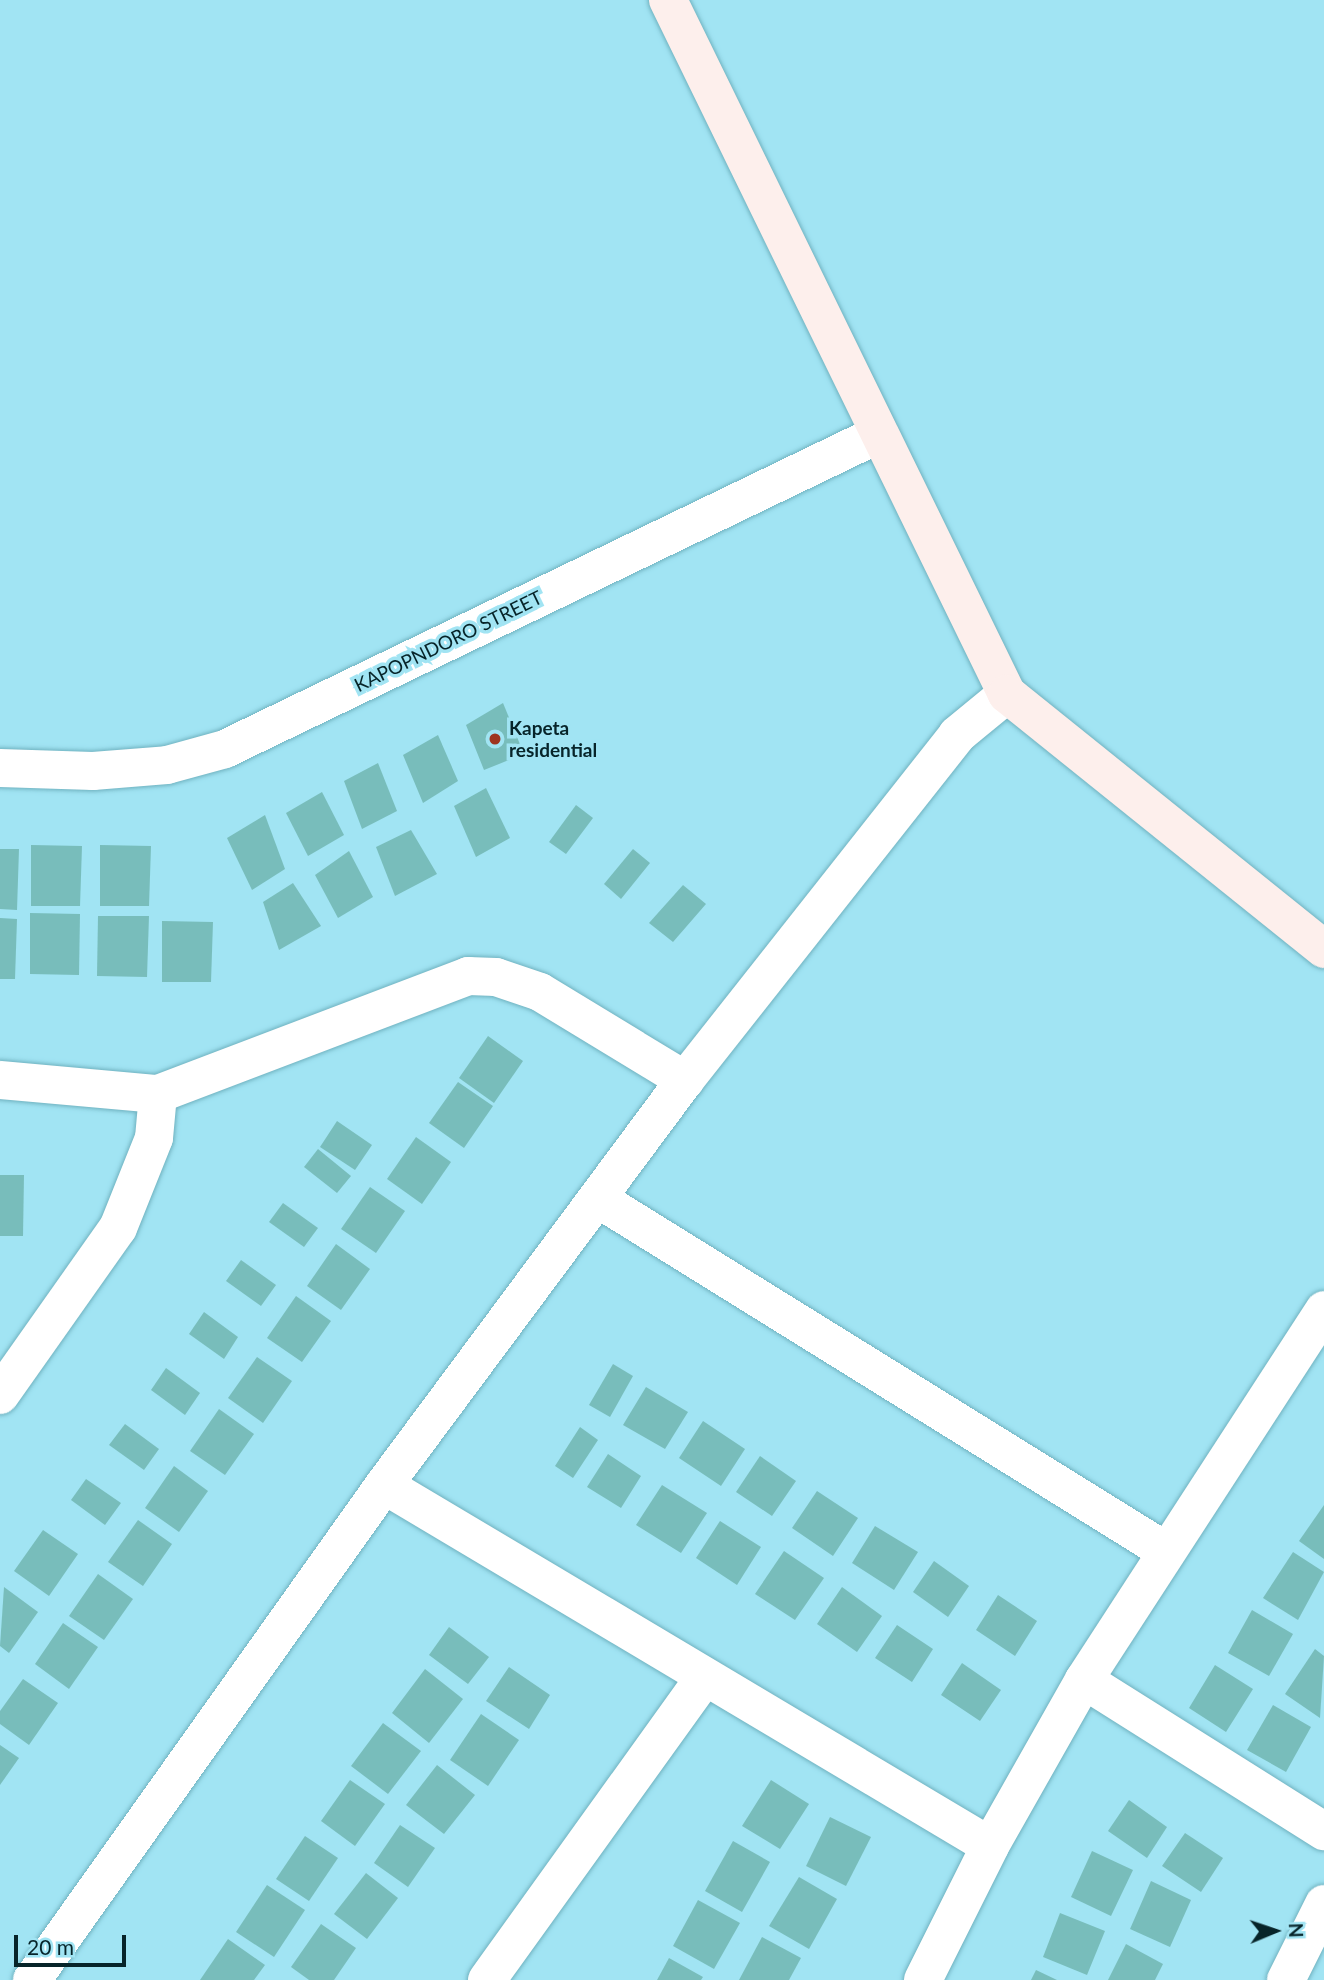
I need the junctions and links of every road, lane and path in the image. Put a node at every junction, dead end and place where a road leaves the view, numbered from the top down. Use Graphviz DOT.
graph roads {
  1 [pos="668,0"];
  2 [pos="877,435"];
  3 [pos="1007,694"];
  4 [pos="0,768"];
  5 [pos="1324,949"];
  6 [pos="0,1080"];
  7 [pos="685,1080"];
  8 [pos="159,1094"];
  9 [pos="600,1200"];
  10 [pos="1324,1310"];
  11 [pos="0,1395"];
  12 [pos="384,1485"];
  13 [pos="1164,1550"];
  14 [pos="704,1678"];
  15 [pos="1084,1680"];
  16 [pos="1324,1831"];
  17 [pos="990,1846"];
  18 [pos="1324,1904"];
  19 [pos="32,1980"];
  20 [pos="487,1980"];
  21 [pos="923,1980"];
  22 [pos="1286,1980"];
  1 -- 2 [label="street"];
  2 -- 3 [label="street"];
  2 -- 4 [label="street, KAPOPNDORO STREET"];
  3 -- 5 [label="street"];
  3 -- 7 [label="street"];
  6 -- 8 [label="street"];
  7 -- 8 [label="street"];
  7 -- 9 [label="street"];
  8 -- 11 [label="street"];
  9 -- 12 [label="street"];
  9 -- 13 [label="street"];
  10 -- 13 [label="street"];
  12 -- 14 [label="street"];
  12 -- 19 [label="street"];
  13 -- 15 [label="street"];
  14 -- 17 [label="street"];
  14 -- 20 [label="street"];
  15 -- 16 [label="street"];
  15 -- 17 [label="street"];
  17 -- 21 [label="street"];
  18 -- 22 [label="street"];
}
